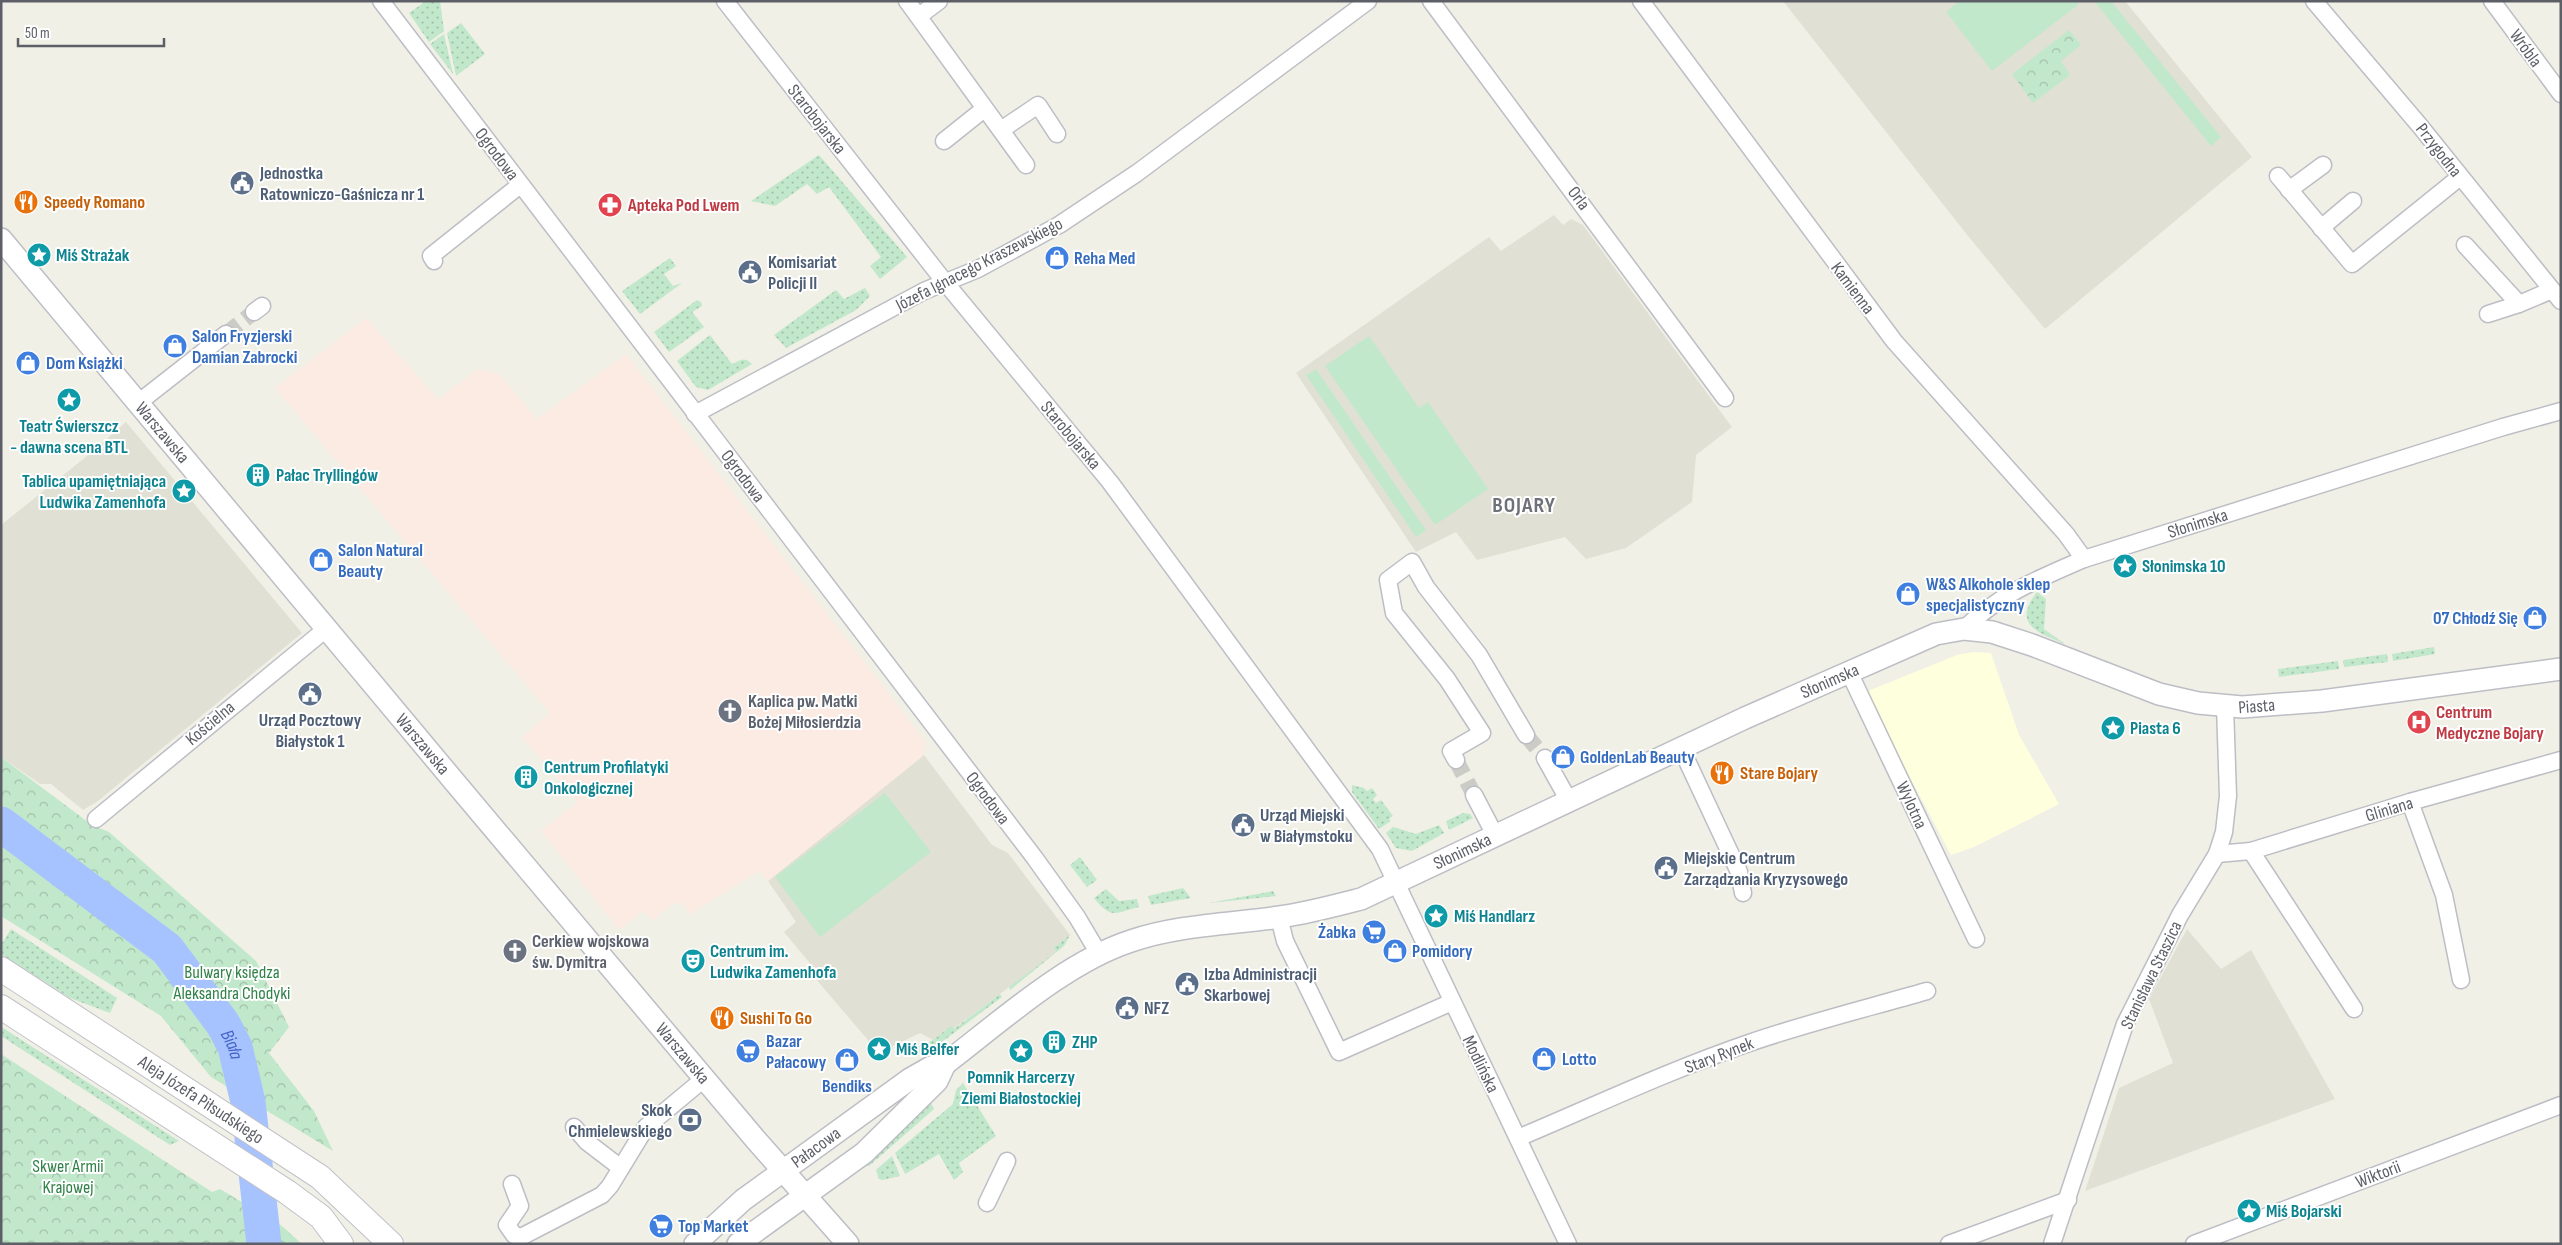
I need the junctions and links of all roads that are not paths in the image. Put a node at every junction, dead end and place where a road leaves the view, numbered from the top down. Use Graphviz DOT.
graph roads {
  1 [pos="381,1"];
  2 [pos="725,1"];
  3 [pos="907,1"];
  4 [pos="939,1"];
  5 [pos="1368,1"];
  6 [pos="1431,1"];
  7 [pos="1640,1"];
  8 [pos="2314,1"];
  9 [pos="2492,1"];
  10 [pos="919,16"];
  11 [pos="2561,94"];
  12 [pos="984,109"];
  13 [pos="1001,130"];
  14 [pos="1057,134"];
  15 [pos="944,141"];
  16 [pos="1026,165"];
  17 [pos="2323,165"];
  18 [pos="2278,176"];
  19 [pos="2460,177"];
  20 [pos="520,185"];
  21 [pos="2290,190"];
  22 [pos="2352,202"];
  23 [pos="2322,228"];
  24 [pos="1,239"];
  25 [pos="2465,245"];
  26 [pos="434,261"];
  27 [pos="944,281"];
  28 [pos="2556,296"];
  29 [pos="2519,304"];
  30 [pos="2488,314"];
  31 [pos="226,334"];
  32 [pos="1725,398"];
  33 [pos="138,403"];
  34 [pos="2561,411"];
  35 [pos="695,414"];
  36 [pos="2084,559"];
  37 [pos="326,629"];
  38 [pos="1964,629"];
  39 [pos="2561,668"];
  40 [pos="1849,672"];
  41 [pos="2225,706"];
  42 [pos="1526,736"];
  43 [pos="1681,748"];
  44 [pos="1545,758"];
  45 [pos="1456,760"];
  46 [pos="2561,760"];
  47 [pos="1474,795"];
  48 [pos="1569,801"];
  49 [pos="2410,802"];
  50 [pos="96,819"];
  51 [pos="1496,835"];
  52 [pos="2251,851"];
  53 [pos="2217,854"];
  54 [pos="1397,883"];
  55 [pos="1743,893"];
  56 [pos="1279,917"];
  57 [pos="1976,939"];
  58 [pos="1100,954"];
  59 [pos="1,969"];
  60 [pos="2461,980"];
  61 [pos="1927,991"];
  62 [pos="1452,1002"];
  63 [pos="1,1007"];
  64 [pos="2354,1009"];
  65 [pos="945,1064"];
  66 [pos="705,1078"];
  67 [pos="2561,1105"];
  68 [pos="574,1127"];
  69 [pos="1518,1138"];
  70 [pos="1006,1161"];
  71 [pos="621,1168"];
  72 [pos="784,1170"];
  73 [pos="512,1184"];
  74 [pos="806,1195"];
  75 [pos="2068,1200"];
  76 [pos="987,1203"];
  77 [pos="341,1244"];
  78 [pos="390,1244"];
  79 [pos="695,1244"];
  80 [pos="738,1244"];
  81 [pos="848,1244"];
  82 [pos="1568,1244"];
  83 [pos="1949,1244"];
  84 [pos="2052,1244"];
  85 [pos="2194,1244"];
  1 -- 20 [label="street, Ogrodowa"];
  2 -- 27 [label="street, Starobojarska"];
  3 -- 10 [label="street"];
  4 -- 10 [label="street"];
  5 -- 27 [label="street, Józefa Ignacego Kraszewskiego"];
  6 -- 32 [label="street, Orla"];
  7 -- 36 [label="street, Kamienna"];
  8 -- 19 [label="street, Przygodna"];
  9 -- 11 [label="street, Wróbla"];
  10 -- 12 [label="street"];
  12 -- 13 [label="street"];
  12 -- 15 [label="street"];
  13 -- 14 [label="street"];
  13 -- 16 [label="street"];
  17 -- 21 [label="street"];
  18 -- 21 [label="street"];
  19 -- 23 [label="street"];
  19 -- 28 [label="street, Przygodna"];
  20 -- 26 [label="street"];
  20 -- 35 [label="street, Ogrodowa"];
  21 -- 23 [label="street"];
  22 -- 23 [label="street"];
  24 -- 33 [label="street, Warszawska"];
  25 -- 29 [label="street"];
  27 -- 35 [label="street, Józefa Ignacego Kraszewskiego"];
  27 -- 54 [label="street, Starobojarska"];
  28 -- 29 [label="street"];
  29 -- 30 [label="street"];
  31 -- 33 [label="street"];
  33 -- 37 [label="street, Warszawska"];
  34 -- 36 [label="street, Słonimska"];
  35 -- 58 [label="street, Ogrodowa"];
  36 -- 38 [label="street, Słonimska"];
  37 -- 50 [label="street, Kościelna"];
  37 -- 66 [label="street, Warszawska"];
  38 -- 40 [label="street, Słonimska"];
  38 -- 41 [label="street, Piasta"];
  39 -- 41 [label="street, Piasta"];
  40 -- 43 [label="street, Słonimska"];
  40 -- 57 [label="street, Wylotna"];
  41 -- 53 [label="street, Stanisława Staszica"];
  42 -- 45 [label="street"];
  43 -- 48 [label="street, Słonimska"];
  43 -- 55 [label="street"];
  44 -- 48 [label="street"];
  46 -- 49 [label="street, Gliniana"];
  47 -- 51 [label="street"];
  48 -- 51 [label="street, Słonimska"];
  49 -- 52 [label="street, Gliniana"];
  49 -- 60 [label="street"];
  51 -- 54 [label="street, Słonimska"];
  52 -- 53 [label="street, Gliniana"];
  52 -- 64 [label="street"];
  53 -- 75 [label="street, Stanisława Staszica"];
  54 -- 56 [label="street, Słonimska"];
  54 -- 62 [label="street, Modlińska"];
  56 -- 58 [label="street, Słonimska"];
  56 -- 62 [label="street"];
  58 -- 65 [label="street, Pałacowa"];
  59 -- 78 [label="main road, Aleja Józefa Piłsudskiego"];
  61 -- 69 [label="street, Stary Rynek"];
  62 -- 69 [label="street, Modlińska"];
  63 -- 77 [label="main road, Aleja Józefa Piłsudskiego"];
  65 -- 72 [label="street, Pałacowa"];
  65 -- 74 [label="street, Pałacowa"];
  66 -- 71 [label="street"];
  66 -- 72 [label="street, Warszawska"];
  67 -- 85 [label="street, Wiktorii"];
  68 -- 71 [label="street"];
  69 -- 82 [label="street, Modlińska"];
  70 -- 76 [label="street"];
  71 -- 73 [label="street"];
  72 -- 74 [label="street, Warszawska"];
  72 -- 79 [label="street, Pałacowa"];
  74 -- 80 [label="street, Pałacowa"];
  74 -- 81 [label="street, Warszawska"];
  75 -- 83 [label="street"];
  75 -- 84 [label="street, Stanisława Staszica"];
}
